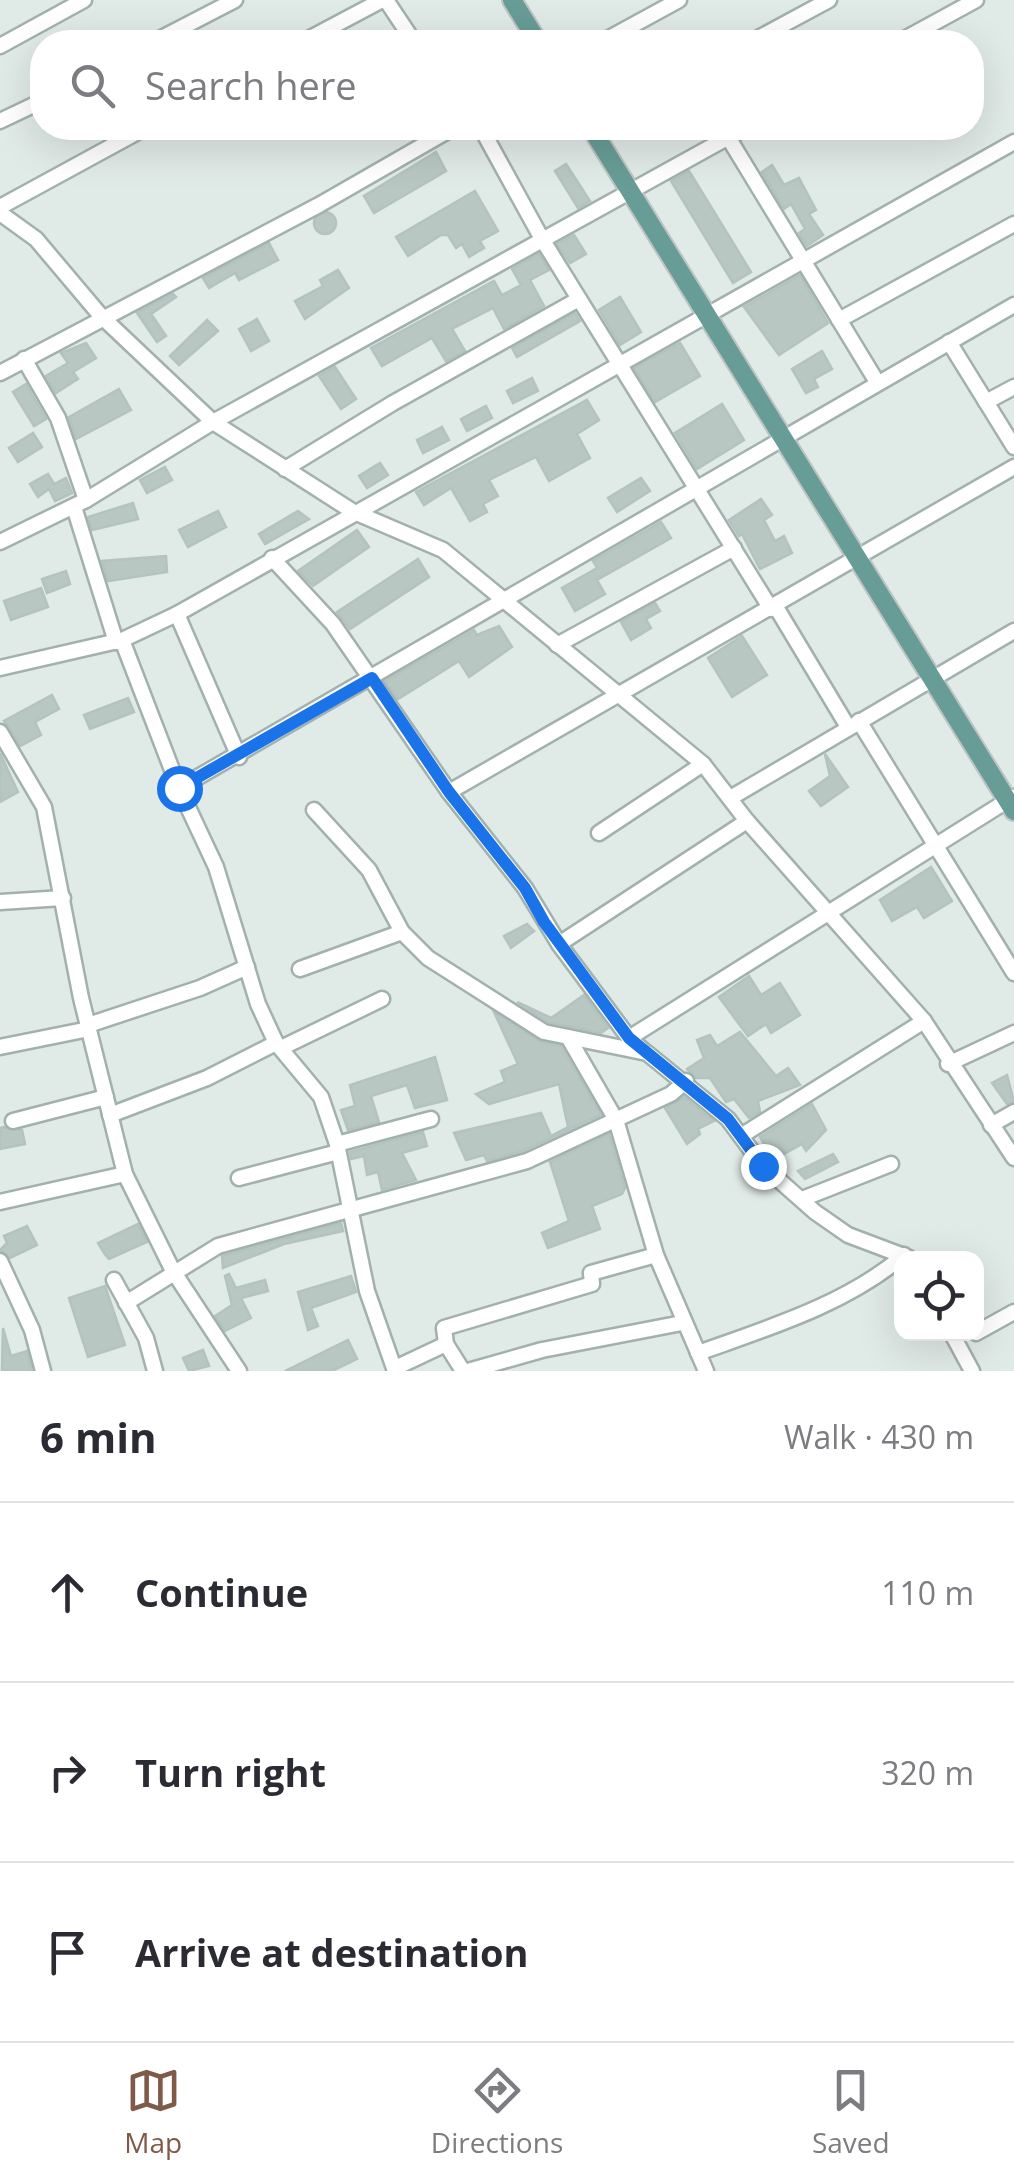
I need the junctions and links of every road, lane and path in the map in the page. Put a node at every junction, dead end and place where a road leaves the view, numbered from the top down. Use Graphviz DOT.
graph roads {
  1 [pos="84,0"];
  2 [pos="235,0"];
  3 [pos="384,0"];
  4 [pos="512,0"];
  5 [pos="679,0"];
  6 [pos="830,0"];
  7 [pos="976,0"];
  8 [pos="177,30"];
  9 [pos="326,30"];
  10 [pos="405,30"];
  11 [pos="531,30"];
  12 [pos="624,30"];
  13 [pos="774,30"];
  14 [pos="921,30"];
  15 [pos="0,46"];
  16 [pos="30,107"];
  17 [pos="0,121"];
  18 [pos="124,140"];
  19 [pos="431,140"];
  20 [pos="488,140"];
  21 [pos="598,140"];
  22 [pos="723,140"];
  23 [pos="730,140"];
  24 [pos="1014,142"];
  25 [pos="630,191"];
  26 [pos="2,208"];
  27 [pos="1014,224"];
  28 [pos="542,239"];
  29 [pos="802,259"];
  30 [pos="579,300"];
  31 [pos="1014,305"];
  32 [pos="704,313"];
  33 [pos="101,316"];
  34 [pos="840,320"];
  35 [pos="948,342"];
  36 [pos="24,359"];
  37 [pos="619,364"];
  38 [pos="0,372"];
  39 [pos="877,382"];
  40 [pos="1014,386"];
  41 [pos="986,402"];
  42 [pos="213,422"];
  43 [pos="781,436"];
  44 [pos="1014,446"];
  45 [pos="1014,467"];
  46 [pos="285,470"];
  47 [pos="696,487"];
  48 [pos="80,504"];
  49 [pos="352,511"];
  50 [pos="0,542"];
  51 [pos="734,548"];
  52 [pos="272,558"];
  53 [pos="857,559"];
  54 [pos="501,598"];
  55 [pos="773,608"];
  56 [pos="177,614"];
  57 [pos="1014,631"];
  58 [pos="119,641"];
  59 [pos="558,645"];
  60 [pos="0,668"];
  61 [pos="372,678"];
  62 [pos="931,678"];
  63 [pos="622,696"];
  64 [pos="853,724"];
  65 [pos="0,732"];
  66 [pos="239,756"];
  67 [pos="702,764"];
  68 [pos="179,788"];
  69 [pos="449,792"];
  70 [pos="732,797"];
  71 [pos="1012,802"];
  72 [pos="314,810"];
  73 [pos="747,821"];
  74 [pos="600,833"];
  75 [pos="934,844"];
  76 [pos="63,898"];
  77 [pos="0,902"];
  78 [pos="829,911"];
  79 [pos="402,932"];
  80 [pos="559,944"];
  81 [pos="247,967"];
  82 [pos="300,969"];
  83 [pos="1014,974"];
  84 [pos="382,999"];
  85 [pos="924,1021"];
  86 [pos="88,1027"];
  87 [pos="1014,1034"];
  88 [pos="568,1038"];
  89 [pos="629,1038"];
  90 [pos="278,1045"];
  91 [pos="0,1047"];
  92 [pos="647,1053"];
  93 [pos="948,1064"];
  94 [pos="686,1081"];
  95 [pos="106,1098"];
  96 [pos="1014,1112"];
  97 [pos="110,1115"];
  98 [pos="431,1119"];
  99 [pos="616,1120"];
  100 [pos="13,1122"];
  101 [pos="991,1126"];
  102 [pos="741,1136"];
  103 [pos="338,1148"];
  104 [pos="1014,1158"];
  105 [pos="891,1164"];
  106 [pos="125,1174"];
  107 [pos="239,1178"];
  108 [pos="802,1199"];
  109 [pos="0,1202"];
  110 [pos="349,1210"];
  111 [pos="894,1252"];
  112 [pos="656,1254"];
  113 [pos="0,1262"];
  114 [pos="894,1266"];
  115 [pos="173,1272"];
  116 [pos="114,1280"];
  117 [pos="126,1303"];
  118 [pos="1014,1312"];
  119 [pos="682,1323"];
  120 [pos="984,1329"];
  121 [pos="955,1341"];
  122 [pos="446,1344"];
  123 [pos="698,1354"];
  124 [pos="395,1370"];
  125 [pos="43,1371"];
  126 [pos="155,1371"];
  127 [pos="238,1371"];
  128 [pos="465,1371"];
  129 [pos="706,1371"];
  130 [pos="972,1371"];
  1 -- 15 [label="street"];
  2 -- 8 [label="street"];
  3 -- 9 [label="street"];
  3 -- 10 [label="street"];
  4 -- 11 [label="main road"];
  5 -- 12 [label="street"];
  6 -- 13 [label="street"];
  7 -- 14 [label="street"];
  16 -- 17 [label="street"];
  18 -- 26 [label="street"];
  19 -- 33 [label="street"];
  20 -- 28 [label="street"];
  21 -- 25 [label="main road"];
  22 -- 25 [label="street"];
  23 -- 29 [label="street"];
  24 -- 29 [label="street"];
  25 -- 28 [label="street"];
  25 -- 32 [label="main road"];
  26 -- 33 [label="street"];
  27 -- 34 [label="street"];
  28 -- 30 [label="street"];
  28 -- 42 [label="street"];
  29 -- 32 [label="street"];
  29 -- 34 [label="street"];
  30 -- 37 [label="street"];
  30 -- 46 [label="street"];
  31 -- 35 [label="street"];
  32 -- 37 [label="street"];
  32 -- 43 [label="main road"];
  33 -- 36 [label="street"];
  33 -- 42 [label="street"];
  34 -- 39 [label="street"];
  35 -- 39 [label="street"];
  35 -- 41 [label="street"];
  36 -- 38 [label="street"];
  36 -- 48 [label="street"];
  37 -- 47 [label="street"];
  37 -- 49 [label="street"];
  39 -- 43 [label="street"];
  40 -- 41 [label="street"];
  41 -- 44 [label="street"];
  42 -- 46 [label="street"];
  42 -- 48 [label="street"];
  43 -- 47 [label="street"];
  43 -- 53 [label="main road"];
  45 -- 53 [label="street"];
  46 -- 49 [label="street"];
  47 -- 51 [label="street"];
  47 -- 54 [label="street"];
  48 -- 50 [label="street"];
  48 -- 58 [label="street"];
  49 -- 52 [label="street"];
  49 -- 54 [label="street"];
  51 -- 55 [label="street"];
  51 -- 59 [label="street"];
  52 -- 56 [label="street"];
  52 -- 61 [label="street"];
  53 -- 55 [label="street"];
  53 -- 62 [label="main road"];
  54 -- 59 [label="street"];
  54 -- 61 [label="street"];
  55 -- 63 [label="street"];
  55 -- 64 [label="street"];
  56 -- 58 [label="street"];
  56 -- 66 [label="street"];
  57 -- 62 [label="street"];
  58 -- 60 [label="street"];
  58 -- 68 [label="street"];
  59 -- 63 [label="street"];
  61 -- 66 [label="street"];
  61 -- 69 [label="street"];
  62 -- 64 [label="street"];
  62 -- 71 [label="main road"];
  63 -- 67 [label="street"];
  63 -- 69 [label="street"];
  64 -- 70 [label="street"];
  64 -- 75 [label="street"];
  65 -- 76 [label="street"];
  66 -- 68 [label="street"];
  67 -- 70 [label="street"];
  67 -- 74 [label="street"];
  68 -- 81 [label="street"];
  69 -- 80 [label="street"];
  70 -- 73 [label="street"];
  71 -- 75 [label="street"];
  72 -- 79 [label="street"];
  73 -- 78 [label="street"];
  73 -- 80 [label="street"];
  75 -- 78 [label="street"];
  75 -- 83 [label="street"];
  76 -- 77 [label="street"];
  76 -- 86 [label="street"];
  78 -- 85 [label="street"];
  78 -- 89 [label="street"];
  79 -- 82 [label="street"];
  79 -- 88 [label="street"];
  80 -- 89 [label="street"];
  81 -- 86 [label="street"];
  81 -- 90 [label="street"];
  84 -- 90 [label="street"];
  85 -- 93 [label="street"];
  85 -- 102 [label="street"];
  86 -- 91 [label="street"];
  86 -- 95 [label="street"];
  87 -- 93 [label="street"];
  88 -- 92 [label="street"];
  88 -- 99 [label="street"];
  89 -- 92 [label="street"];
  90 -- 97 [label="street"];
  90 -- 103 [label="street"];
  92 -- 94 [label="street"];
  93 -- 101 [label="street"];
  94 -- 99 [label="street"];
  94 -- 102 [label="street"];
  95 -- 97 [label="street"];
  95 -- 100 [label="street"];
  96 -- 101 [label="street"];
  97 -- 106 [label="street"];
  98 -- 103 [label="street"];
  99 -- 110 [label="street"];
  99 -- 112 [label="street"];
  101 -- 104 [label="street"];
  102 -- 108 [label="street"];
  103 -- 107 [label="street"];
  103 -- 110 [label="street"];
  105 -- 108 [label="street"];
  106 -- 109 [label="street"];
  106 -- 115 [label="street"];
  108 -- 111 [label="street"];
  110 -- 115 [label="street"];
  110 -- 124 [label="street"];
  112 -- 119 [label="street"];
  112 -- 122 [label="street"];
  113 -- 125 [label="street"];
  114 -- 123 [label="street"];
  115 -- 117 [label="street"];
  115 -- 127 [label="street"];
  116 -- 117 [label="street"];
  117 -- 126 [label="street"];
  118 -- 120 [label="street"];
  119 -- 123 [label="street"];
  119 -- 128 [label="street"];
  121 -- 130 [label="street"];
  122 -- 124 [label="street"];
  122 -- 128 [label="street"];
  123 -- 129 [label="street"];
}
